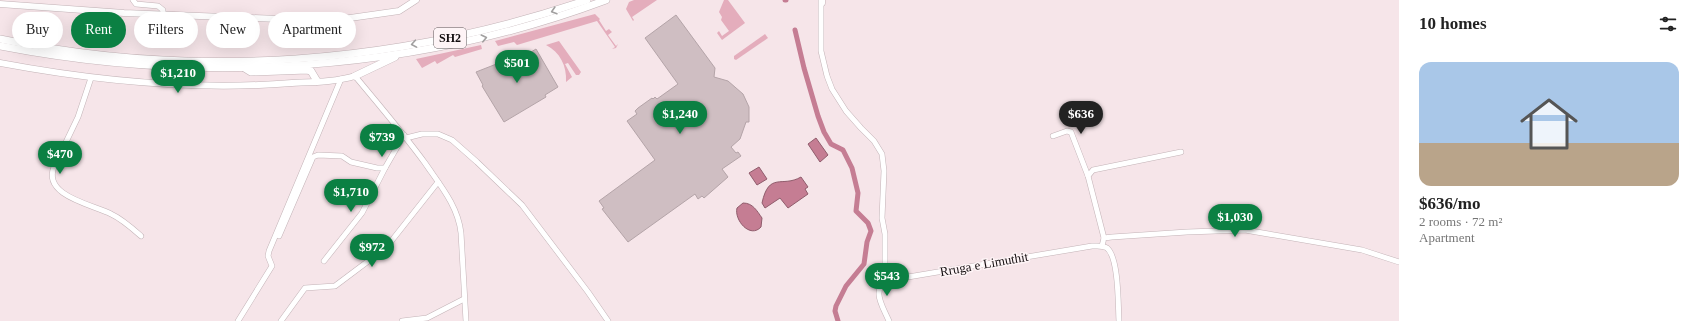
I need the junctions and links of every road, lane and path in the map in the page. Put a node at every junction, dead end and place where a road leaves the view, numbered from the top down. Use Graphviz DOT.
graph roads {
  1 [pos="133,0"];
  2 [pos="416,0"];
  3 [pos="587,0"];
  4 [pos="606,0"];
  5 [pos="822,1"];
  6 [pos="0,4"];
  7 [pos="163,12"];
  8 [pos="134,13"];
  9 [pos="198,15"];
  10 [pos="0,39"];
  11 [pos="0,46"];
  12 [pos="404,53"];
  13 [pos="0,63"];
  14 [pos="243,67"];
  15 [pos="355,76"];
  16 [pos="91,78"];
  17 [pos="341,79"];
  18 [pos="317,81"];
  19 [pos="405,136"];
  20 [pos="1053,136"];
  21 [pos="1181,152"];
  22 [pos="385,168"];
  23 [pos="1088,176"];
  24 [pos="438,182"];
  25 [pos="141,236"];
  26 [pos="279,236"];
  27 [pos="1104,238"];
  28 [pos="1102,246"];
  29 [pos="324,261"];
  30 [pos="1399,262"];
  31 [pos="888,272"];
  32 [pos="464,299"];
  33 [pos="238,321"];
  34 [pos="281,321"];
  35 [pos="402,321"];
  36 [pos="466,321"];
  37 [pos="608,321"];
  38 [pos="889,321"];
  39 [pos="1119,321"];
  1 -- 7 [label="street"];
  2 -- 9 [label="main road"];
  3 -- 10 [label="highway, SH2, one-way"];
  12 -- 4 [label="highway, SH2, one-way"];
  5 -- 31 [label="street"];
  6 -- 8 [label="main road"];
  11 -- 14 [label="highway, SH2"];
  12 -- 14 [label="highway, SH2"];
  12 -- 15 [label="highway"];
  13 -- 16 [label="main road"];
  14 -- 18 [label="highway"];
  15 -- 17 [label="main road"];
  15 -- 19 [label="street"];
  16 -- 18 [label="main road"];
  16 -- 25 [label="street"];
  17 -- 18 [label="main road"];
  17 -- 33 [label="street"];
  19 -- 22 [label="street"];
  19 -- 24 [label="street"];
  19 -- 37 [label="street"];
  20 -- 23 [label="street"];
  21 -- 23 [label="street"];
  22 -- 26 [label="street"];
  22 -- 29 [label="street"];
  23 -- 27 [label="street"];
  24 -- 32 [label="street"];
  24 -- 34 [label="street"];
  27 -- 28 [label="street"];
  27 -- 30 [label="street"];
  28 -- 31 [label="street, Rruga e Limuthit"];
  28 -- 39 [label="street"];
  31 -- 38 [label="street"];
  32 -- 35 [label="street"];
  32 -- 36 [label="street"];
}
